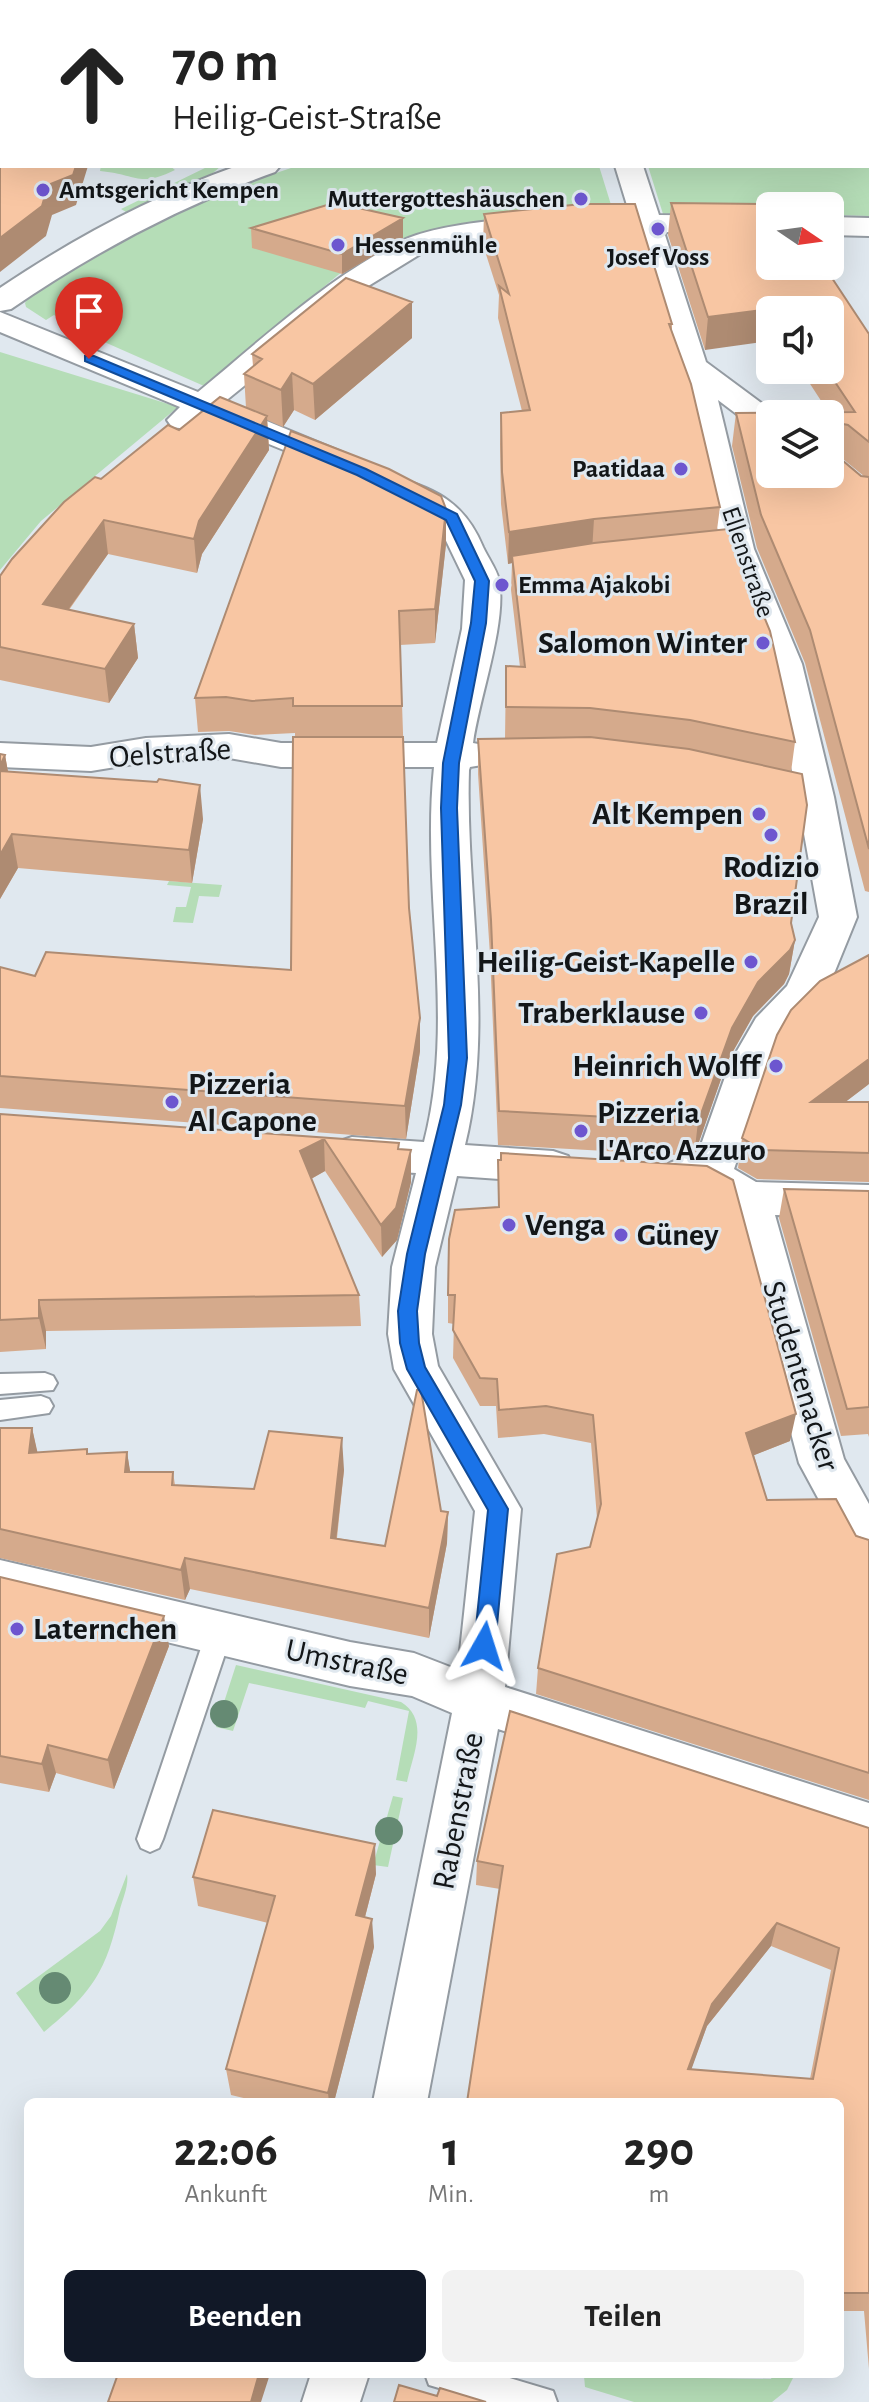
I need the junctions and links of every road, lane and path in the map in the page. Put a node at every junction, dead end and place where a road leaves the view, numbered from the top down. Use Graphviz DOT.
graph roads {
  1 [pos="258,168"];
  2 [pos="630,168"];
  3 [pos="645,223"];
  4 [pos="756,225"];
  5 [pos="844,226"];
  6 [pos="869,227"];
  7 [pos="0,302"];
  8 [pos="0,321"];
  9 [pos="689,364"];
  10 [pos="201,406"];
  11 [pos="756,414"];
  12 [pos="165,435"];
  13 [pos="756,443"];
  14 [pos="714,444"];
  15 [pos="452,754"];
  16 [pos="0,755"];
  17 [pos="516,755"];
  18 [pos="715,776"];
  19 [pos="816,797"];
  20 [pos="853,918"];
  21 [pos="315,1151"];
  22 [pos="441,1160"];
  23 [pos="592,1169"];
  24 [pos="651,1173"];
  25 [pos="711,1176"];
  26 [pos="749,1198"];
  27 [pos="869,1201"];
  28 [pos="0,1384"];
  29 [pos="0,1410"];
  30 [pos="869,1547"];
  31 [pos="0,1581"];
  32 [pos="219,1633"];
  33 [pos="479,1701"];
  34 [pos="869,1827"];
  35 [pos="150,1839"];
  36 [pos="401,2098"];
  37 [pos="339,2378"];
  38 [pos="455,2378"];
  39 [pos="331,2402"];
  40 [pos="542,2402"];
  1 -- 7 [label="main road"];
  2 -- 3 [label="street, Ellenstraße"];
  3 -- 4 [label="street"];
  3 -- 9 [label="street, Ellenstraße"];
  3 -- 10 [label="street"];
  5 -- 6 [label="street"];
  8 -- 10 [label="street"];
  9 -- 11 [label="street"];
  9 -- 14 [label="street, Ellenstraße"];
  10 -- 12 [label="street"];
  10 -- 15 [label="street, Rabenstraße"];
  13 -- 14 [label="street"];
  14 -- 19 [label="street, Ellenstraße"];
  15 -- 16 [label="street, Oelstraße"];
  15 -- 17 [label="street, Oelstraße"];
  15 -- 22 [label="street, Rabenstraße"];
  18 -- 19 [label="street"];
  19 -- 20 [label="street, Ellenstraße"];
  20 -- 25 [label="street"];
  21 -- 22 [label="street"];
  22 -- 23 [label="street"];
  22 -- 33 [label="street, Rabenstraße"];
  24 -- 25 [label="street"];
  25 -- 26 [label="street"];
  26 -- 27 [label="street"];
  26 -- 30 [label="street, Studentenacker"];
  28 -- 29 [label="lane"];
  31 -- 32 [label="street, Umstraße"];
  32 -- 33 [label="street, Umstraße"];
  32 -- 35 [label="lane"];
  33 -- 34 [label="street, Umstraße"];
  33 -- 36 [label="street, Rabenstraße"];
  37 -- 39 [label="street"];
  38 -- 40 [label="lane"];
}
